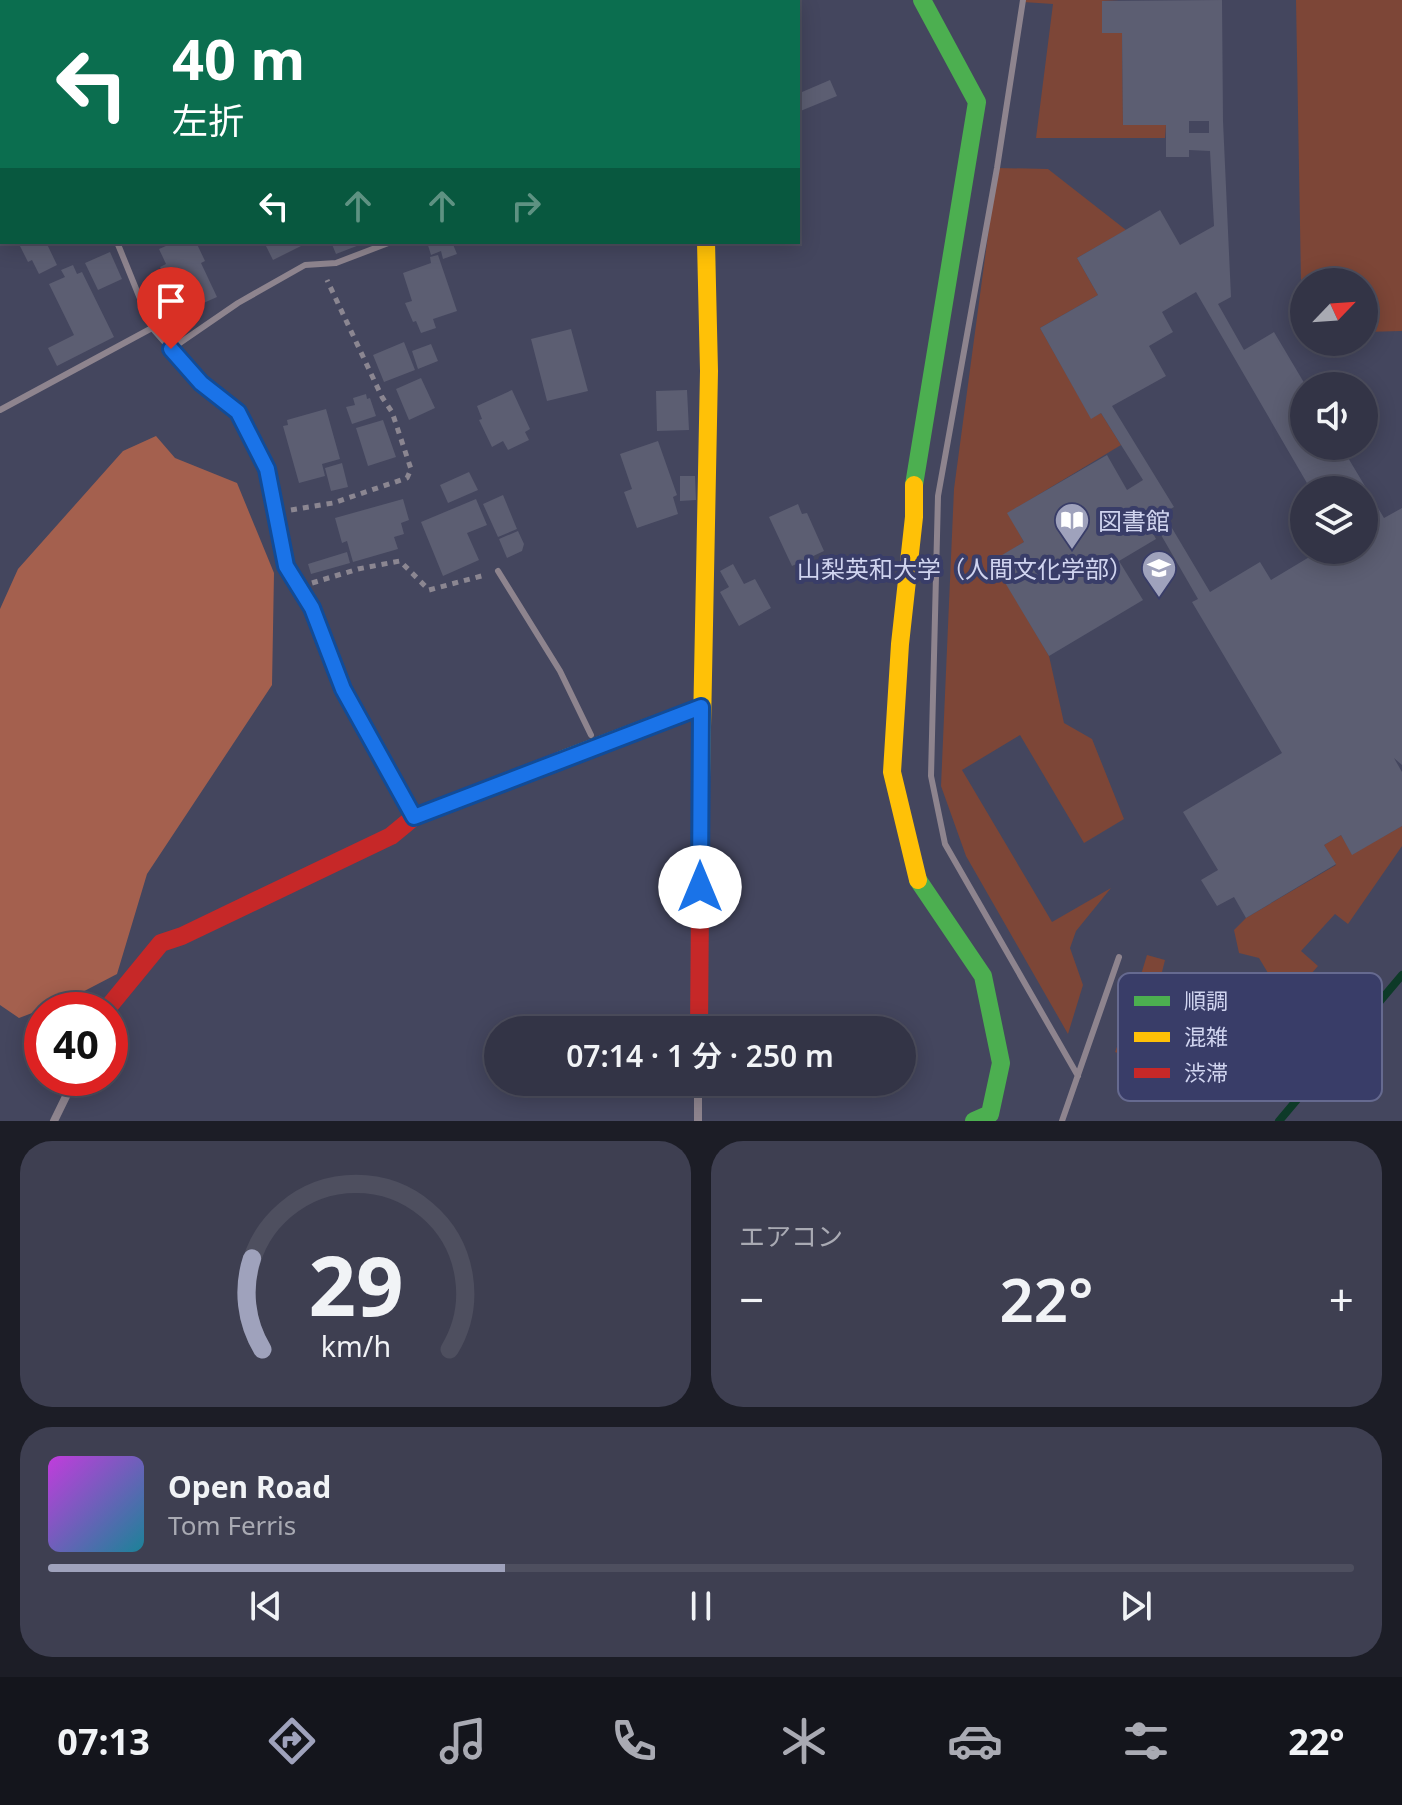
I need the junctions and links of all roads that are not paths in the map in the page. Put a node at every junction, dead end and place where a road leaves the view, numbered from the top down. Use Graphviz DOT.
graph roads {
  1 [pos="922,0"];
  2 [pos="1023,0"];
  3 [pos="118,244"];
  4 [pos="386,244"];
  5 [pos="706,244"];
  6 [pos="152,328"];
  7 [pos="171,349"];
  8 [pos="0,410"];
  9 [pos="498,571"];
  10 [pos="701,707"];
  11 [pos="597,747"];
  12 [pos="414,817"];
  13 [pos="1119,957"];
  14 [pos="121,992"];
  15 [pos="699,1016"];
  16 [pos="1078,1076"];
  17 [pos="66,1096"];
  18 [pos="698,1096"];
  19 [pos="54,1121"];
  20 [pos="698,1121"];
  21 [pos="974,1121"];
  22 [pos="1062,1121"];
  1 -- 21 [label="street"];
  2 -- 16 [label="lane"];
  3 -- 6 [label="lane"];
  4 -- 7 [label="lane"];
  5 -- 10 [label="street"];
  6 -- 7 [label="lane"];
  6 -- 8 [label="lane"];
  7 -- 12 [label="lane"];
  9 -- 11 [label="lane"];
  10 -- 11 [label="street"];
  10 -- 15 [label="street"];
  11 -- 12 [label="street"];
  12 -- 14 [label="street"];
  13 -- 16 [label="lane"];
  16 -- 22 [label="lane"];
  17 -- 19 [label="street"];
  18 -- 20 [label="street"];
}
